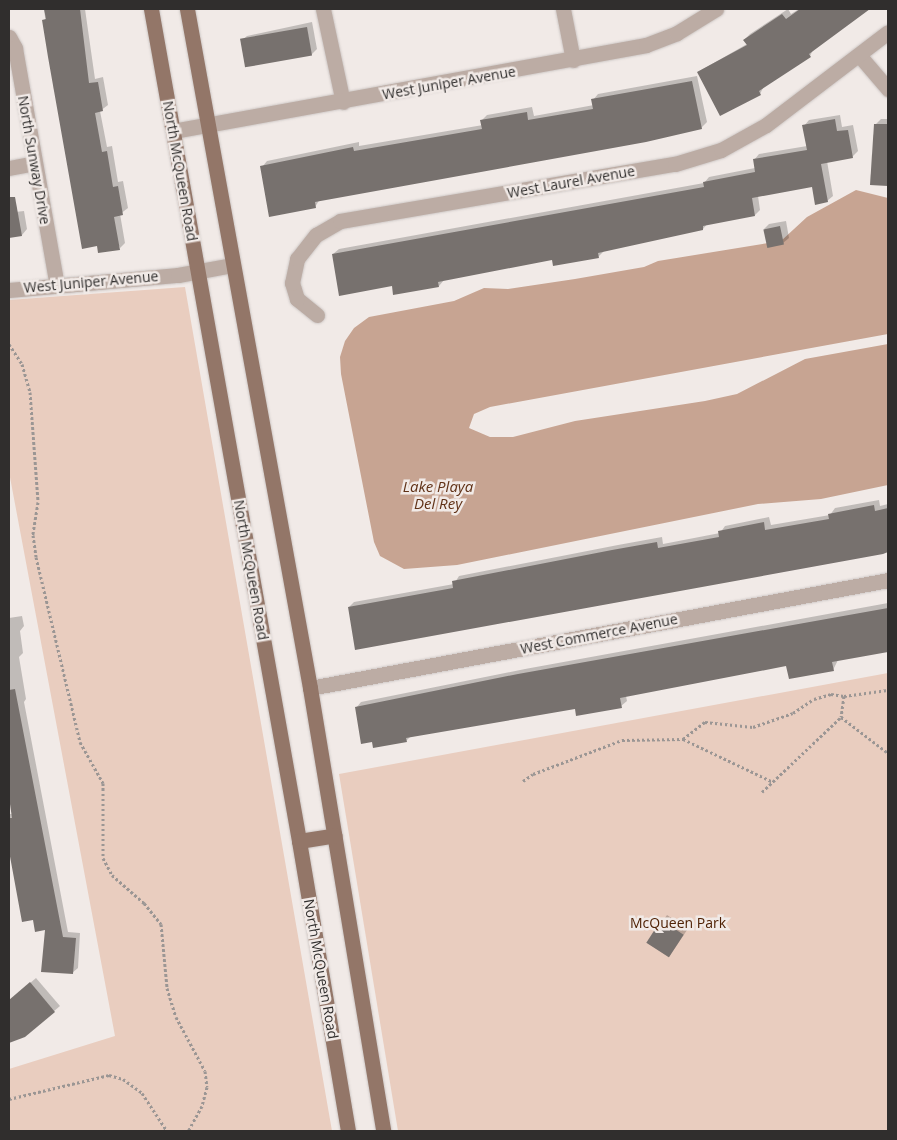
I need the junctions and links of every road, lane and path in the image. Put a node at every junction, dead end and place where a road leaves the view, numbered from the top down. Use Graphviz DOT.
graph roads {
  1 [pos="151,9"];
  2 [pos="187,9"];
  3 [pos="323,9"];
  4 [pos="563,9"];
  5 [pos="716,9"];
  6 [pos="888,32"];
  7 [pos="9,37"];
  8 [pos="859,55"];
  9 [pos="573,60"];
  10 [pos="888,89"];
  11 [pos="343,102"];
  12 [pos="208,125"];
  13 [pos="173,131"];
  14 [pos="35,162"];
  15 [pos="9,168"];
  16 [pos="233,265"];
  17 [pos="198,270"];
  18 [pos="57,285"];
  19 [pos="9,290"];
  20 [pos="317,315"];
  21 [pos="9,344"];
  22 [pos="888,580"];
  23 [pos="310,688"];
  24 [pos="888,690"];
  25 [pos="844,696"];
  26 [pos="841,717"];
  27 [pos="683,739"];
  28 [pos="888,753"];
  29 [pos="523,782"];
  30 [pos="773,782"];
  31 [pos="762,792"];
  32 [pos="335,834"];
  33 [pos="299,841"];
  34 [pos="9,1099"];
  35 [pos="167,1131"];
  36 [pos="188,1131"];
  37 [pos="348,1131"];
  38 [pos="383,1131"];
  1 -- 13 [label="main road, North McQueen Road"];
  2 -- 12 [label="main road"];
  3 -- 11 [label="street"];
  4 -- 9 [label="street"];
  5 -- 9 [label="street, West Juniper Avenue"];
  6 -- 8 [label="street, West Laurel Avenue"];
  7 -- 14 [label="street, North Sunway Drive"];
  8 -- 10 [label="street"];
  8 -- 20 [label="street, West Laurel Avenue"];
  9 -- 11 [label="street, West Juniper Avenue"];
  11 -- 12 [label="street, West Juniper Avenue"];
  12 -- 13 [label="street, West Juniper Avenue"];
  12 -- 16 [label="main road"];
  13 -- 17 [label="main road, North McQueen Road"];
  14 -- 15 [label="street"];
  14 -- 18 [label="street, North Sunway Drive"];
  16 -- 17 [label="street, West Juniper Avenue"];
  16 -- 23 [label="main road"];
  17 -- 18 [label="street, West Juniper Avenue"];
  17 -- 33 [label="main road, North McQueen Road"];
  18 -- 19 [label="street, West Juniper Avenue"];
  21 -- 36 [label="path"];
  22 -- 23 [label="street, West Commerce Avenue"];
  23 -- 32 [label="main road"];
  24 -- 25 [label="path"];
  25 -- 26 [label="path"];
  25 -- 27 [label="path"];
  26 -- 28 [label="path"];
  26 -- 30 [label="path"];
  27 -- 29 [label="path"];
  27 -- 30 [label="path"];
  30 -- 31 [label="path"];
  32 -- 33 [label="main road"];
  32 -- 38 [label="main road"];
  33 -- 37 [label="main road, North McQueen Road"];
  34 -- 35 [label="path"];
}
